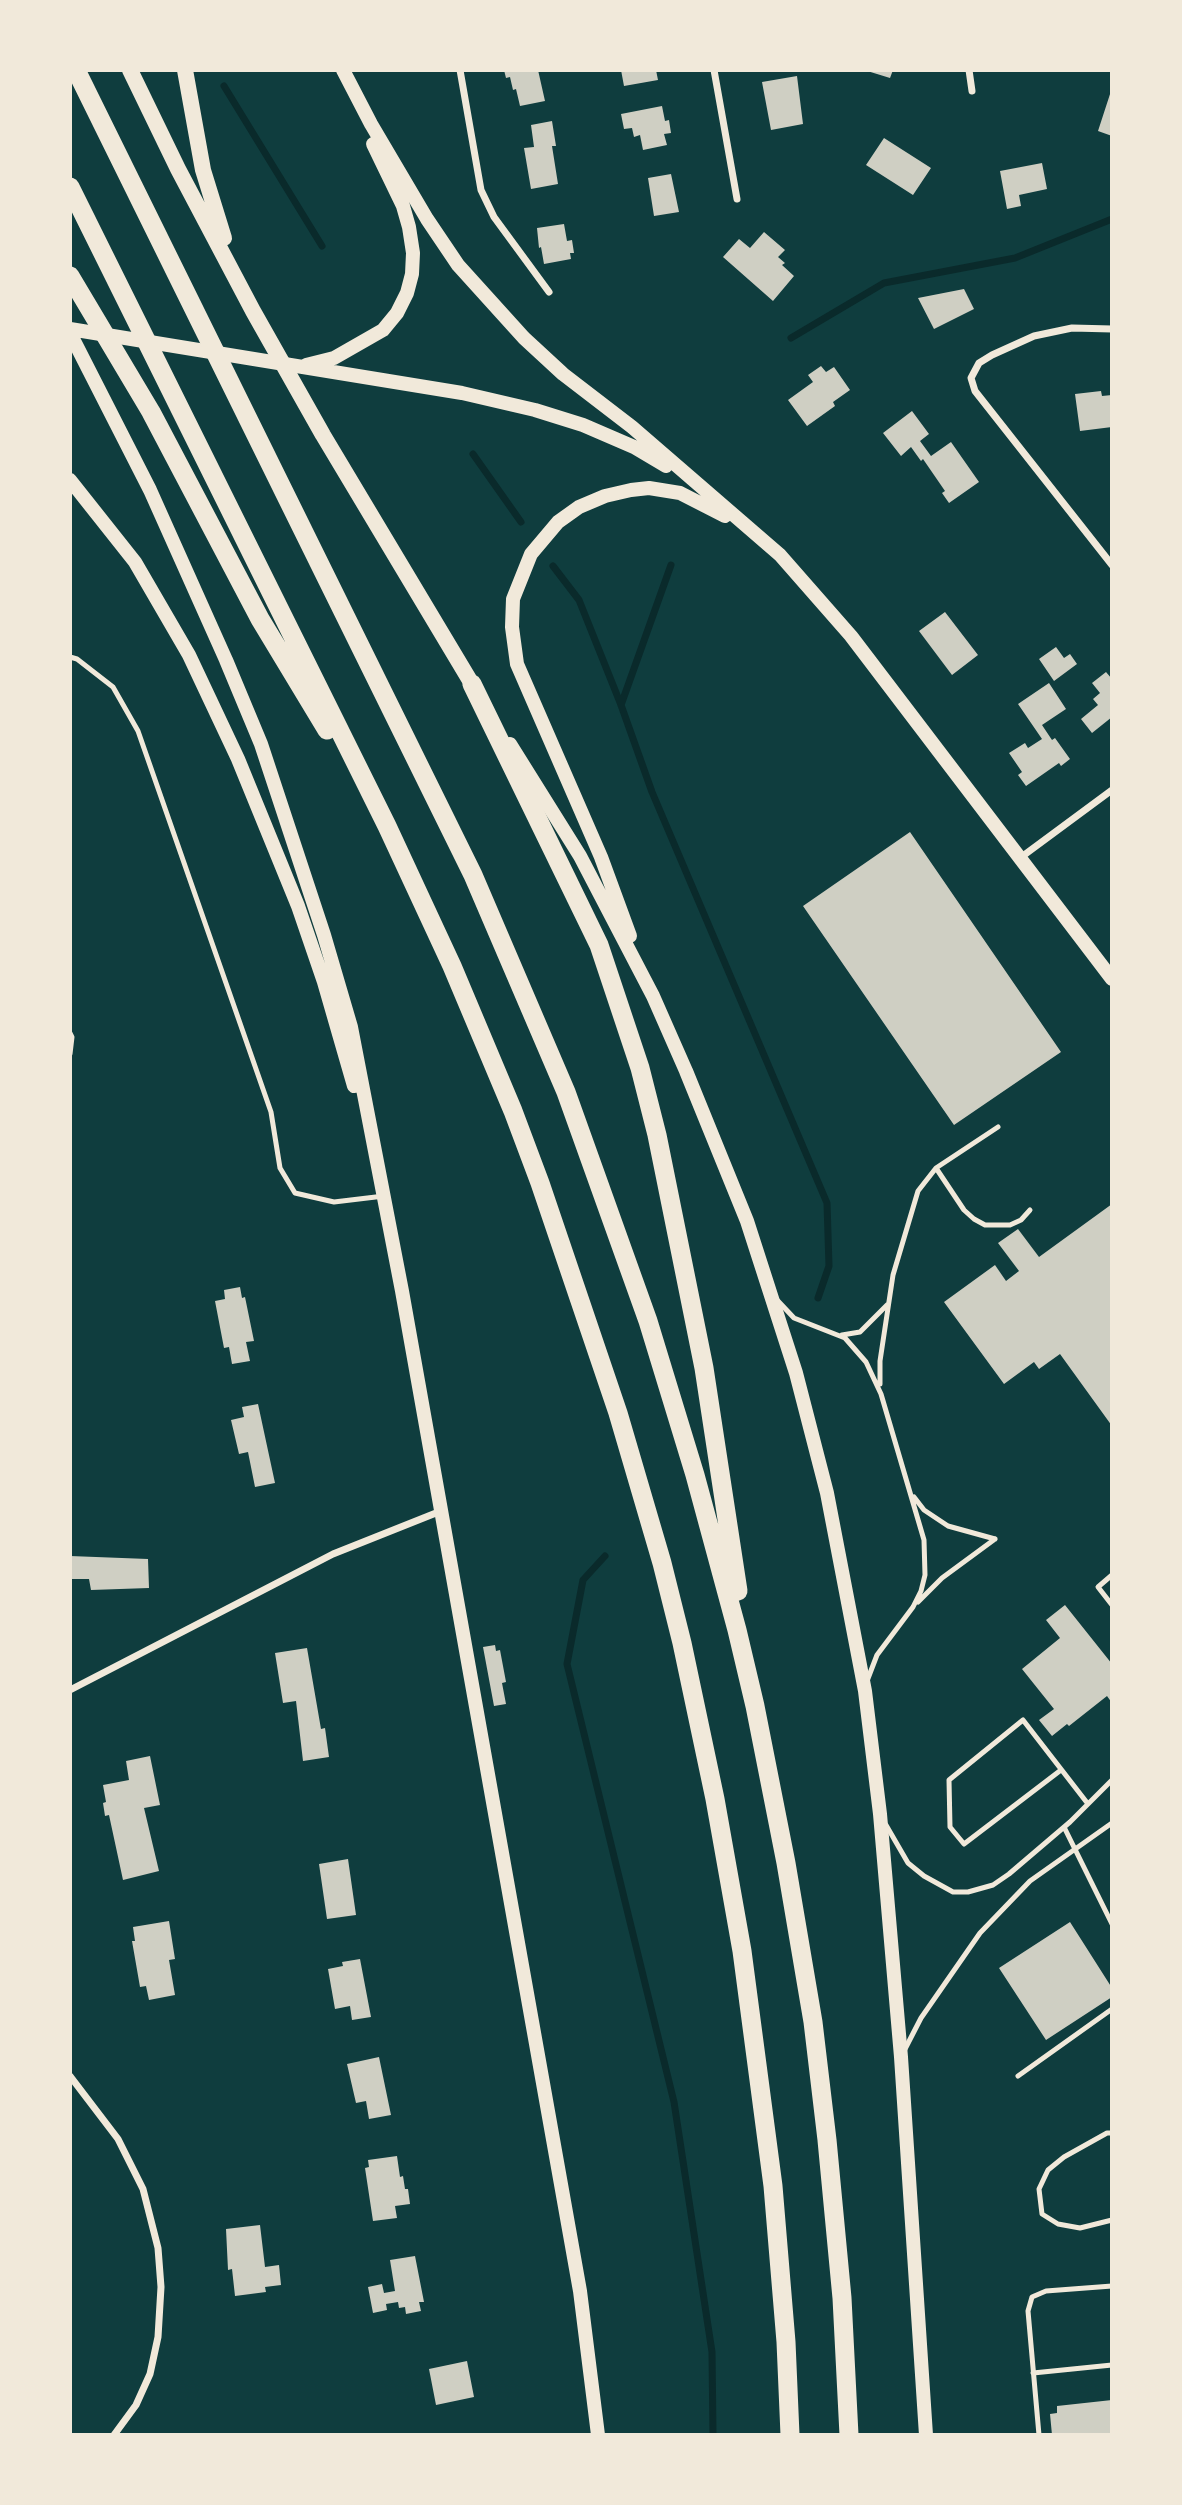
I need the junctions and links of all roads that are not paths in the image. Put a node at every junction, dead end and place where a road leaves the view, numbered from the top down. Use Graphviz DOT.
graph roads {
  1 [pos="76,70"];
  2 [pos="130,70"];
  3 [pos="185,70"];
  4 [pos="342,70"];
  5 [pos="460,70"];
  6 [pos="714,70"];
  7 [pos="968,70"];
  8 [pos="972,91"];
  9 [pos="70,187"];
  10 [pos="737,199"];
  11 [pos="70,276"];
  12 [pos="549,292"];
  13 [pos="253,311"];
  14 [pos="1112,329"];
  15 [pos="70,331"];
  16 [pos="298,367"];
  17 [pos="70,481"];
  18 [pos="693,482"];
  19 [pos="70,497"];
  20 [pos="89,503"];
  21 [pos="752,531"];
  22 [pos="1112,565"];
  23 [pos="70,657"];
  24 [pos="472,684"];
  25 [pos="1112,790"];
  26 [pos="387,826"];
  27 [pos="1020,858"];
  28 [pos="1112,979"];
  29 [pos="653,996"];
  30 [pos="70,1033"];
  31 [pos="70,1054"];
  32 [pos="998,1127"];
  33 [pos="936,1168"];
  34 [pos="380,1175"];
  35 [pos="384,1196"];
  36 [pos="1030,1210"];
  37 [pos="770,1289"];
  38 [pos="889,1303"];
  39 [pos="839,1335"];
  40 [pos="881,1394"];
  41 [pos="912,1493"];
  42 [pos="441,1511"];
  43 [pos="1112,1575"];
  44 [pos="1112,1605"];
  45 [pos="913,1607"];
  46 [pos="70,1690"];
  47 [pos="864,1691"];
  48 [pos="755,1706"];
  49 [pos="1061,1770"];
  50 [pos="1112,1780"];
  51 [pos="1088,1804"];
  52 [pos="880,1814"];
  53 [pos="1112,1823"];
  54 [pos="1064,1827"];
  55 [pos="1074,1849"];
  56 [pos="1112,1924"];
  57 [pos="1112,2009"];
  58 [pos="901,2057"];
  59 [pos="70,2076"];
  60 [pos="1018,2076"];
  61 [pos="1112,2133"];
  62 [pos="1112,2220"];
  63 [pos="1112,2286"];
  64 [pos="1112,2365"];
  65 [pos="1032,2373"];
  66 [pos="849,2431"];
  67 [pos="114,2435"];
  68 [pos="598,2435"];
  69 [pos="790,2435"];
  70 [pos="926,2435"];
  71 [pos="1039,2435"];
  1 -- 48 [label="highway"];
  2 -- 13 [label="main road"];
  3 -- 13 [label="main road"];
  4 -- 16 [label="main road"];
  4 -- 18 [label="main road"];
  5 -- 12 [label="street"];
  6 -- 10 [label="street"];
  7 -- 8 [label="street"];
  9 -- 26 [label="highway"];
  11 -- 26 [label="highway"];
  13 -- 24 [label="main road"];
  14 -- 22 [label="street"];
  15 -- 16 [label="main road"];
  15 -- 34 [label="main road"];
  16 -- 18 [label="main road"];
  17 -- 20 [label="main road"];
  18 -- 21 [label="main road"];
  19 -- 20 [label="main road"];
  20 -- 34 [label="main road"];
  21 -- 27 [label="main road"];
  21 -- 29 [label="main road"];
  23 -- 35 [label="lane"];
  24 -- 29 [label="main road"];
  24 -- 48 [label="highway"];
  25 -- 27 [label="street"];
  26 -- 69 [label="highway"];
  27 -- 28 [label="main road"];
  29 -- 37 [label="main road"];
  30 -- 31 [label="lane"];
  32 -- 33 [label="lane"];
  33 -- 36 [label="lane"];
  33 -- 38 [label="lane"];
  34 -- 35 [label="main road"];
  35 -- 42 [label="main road"];
  37 -- 39 [label="lane"];
  37 -- 47 [label="main road"];
  38 -- 39 [label="lane"];
  38 -- 40 [label="lane"];
  39 -- 40 [label="lane"];
  40 -- 41 [label="lane"];
  41 -- 45 [label="lane"];
  41 -- 45 [label="lane"];
  42 -- 46 [label="street"];
  42 -- 68 [label="main road"];
  43 -- 44 [label="lane"];
  45 -- 47 [label="lane"];
  47 -- 52 [label="main road"];
  48 -- 66 [label="highway"];
  49 -- 49 [label="lane"];
  49 -- 51 [label="lane"];
  50 -- 51 [label="lane"];
  51 -- 54 [label="lane"];
  52 -- 54 [label="lane"];
  52 -- 58 [label="main road"];
  53 -- 55 [label="lane"];
  54 -- 55 [label="lane"];
  55 -- 56 [label="lane"];
  55 -- 58 [label="lane"];
  57 -- 60 [label="lane"];
  58 -- 70 [label="main road"];
  59 -- 67 [label="street"];
  61 -- 62 [label="lane"];
  63 -- 65 [label="lane"];
  64 -- 65 [label="lane"];
  65 -- 71 [label="lane"];
}
